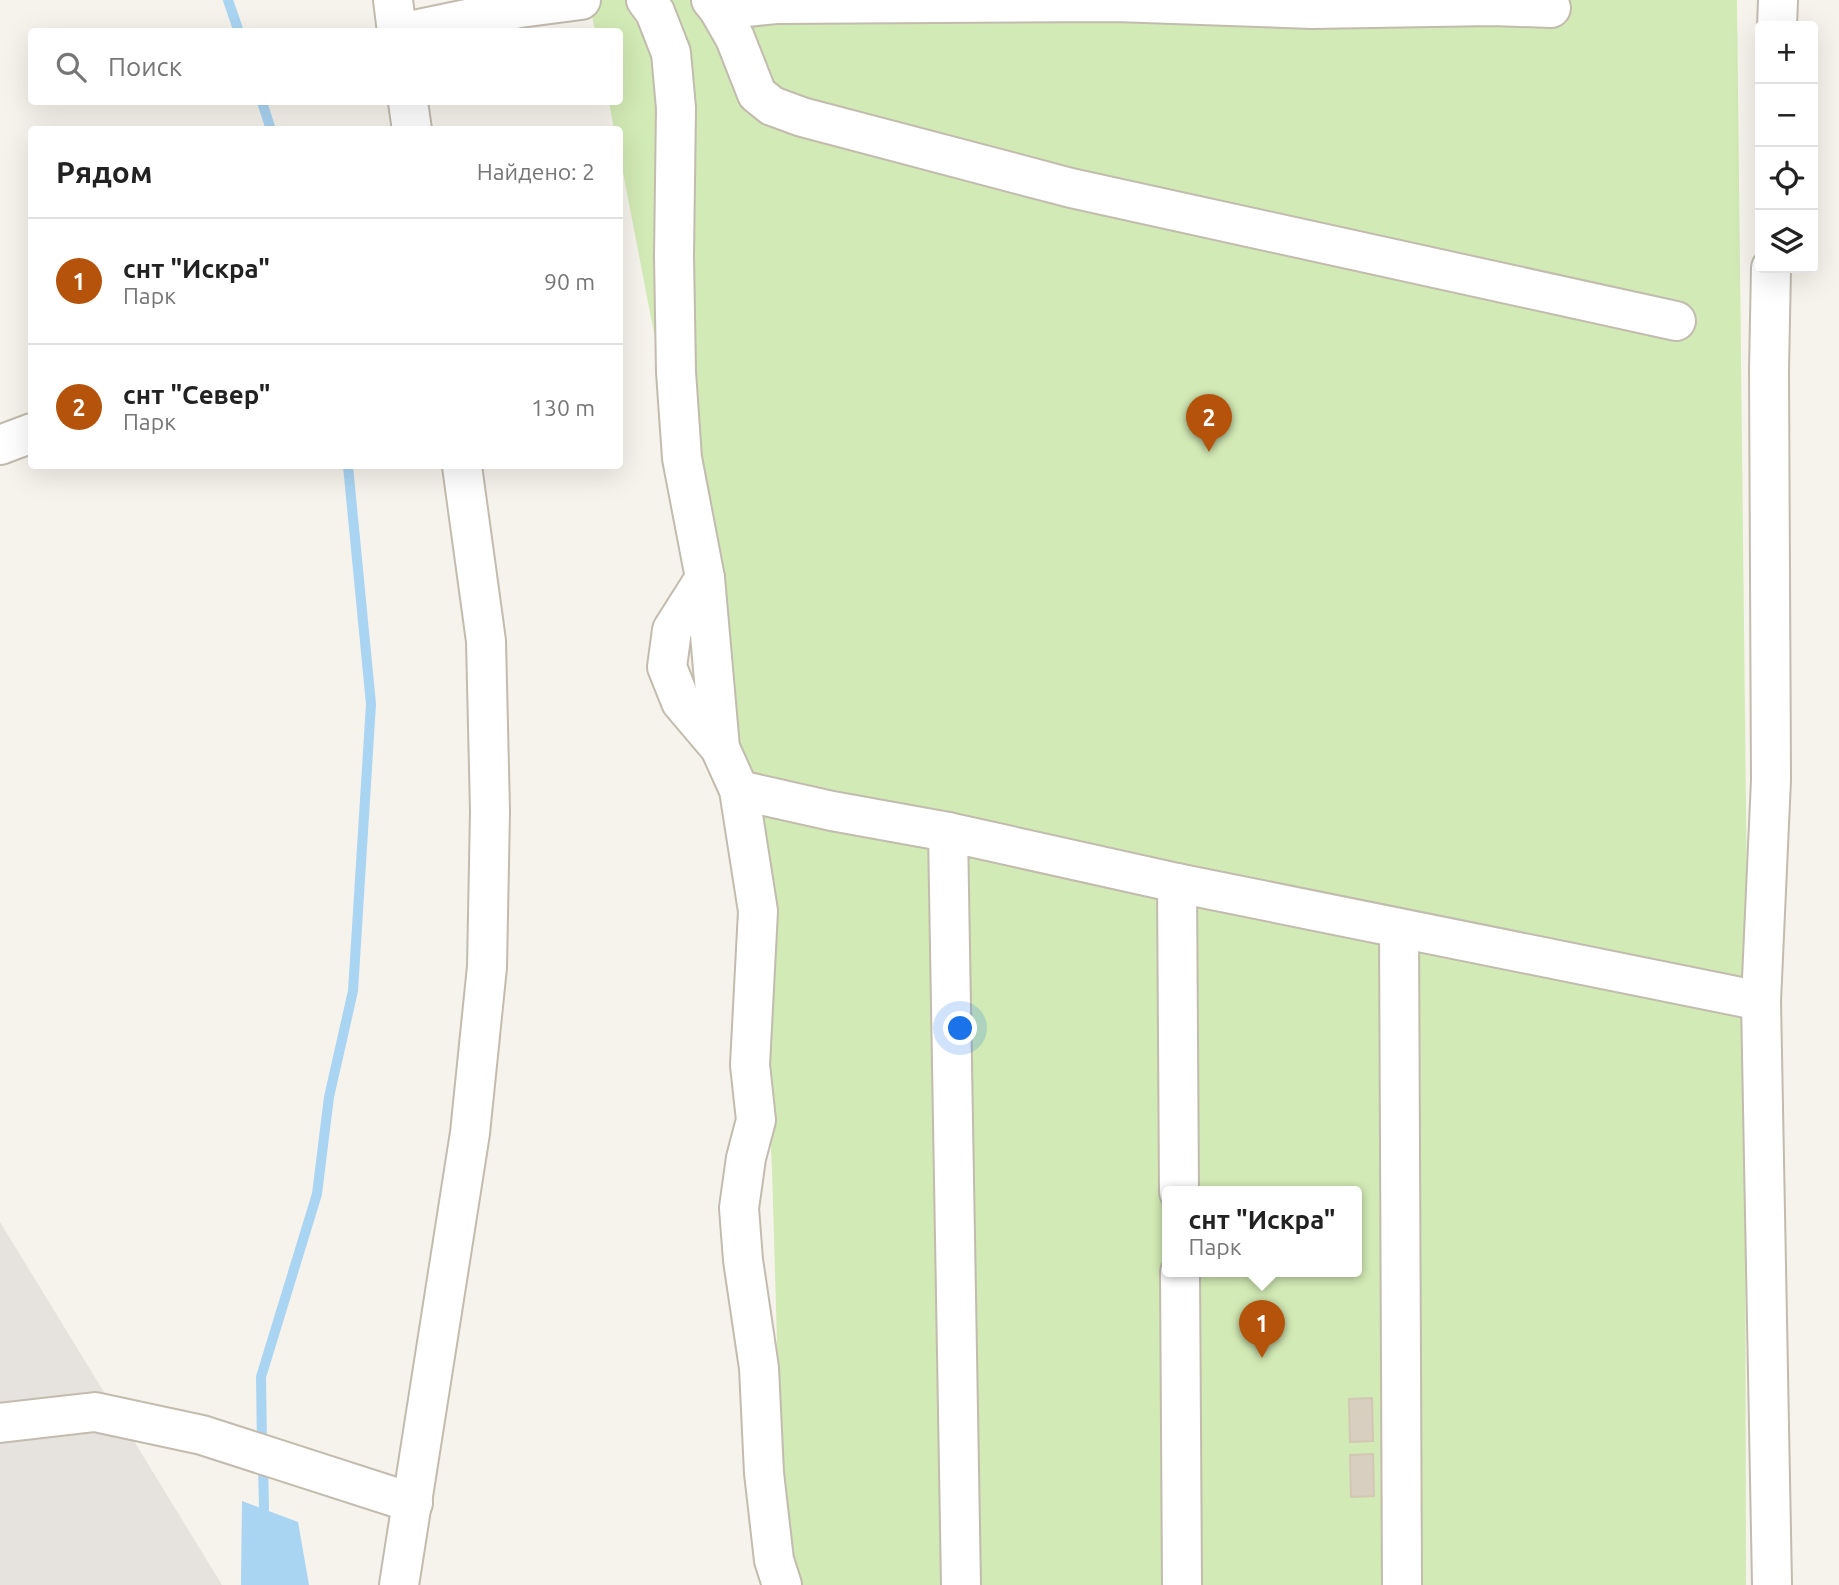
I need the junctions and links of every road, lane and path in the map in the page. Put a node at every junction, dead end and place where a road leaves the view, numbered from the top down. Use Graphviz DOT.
graph roads {
  1 [pos="393,0"];
  2 [pos="581,0"];
  3 [pos="646,0"];
  4 [pos="1778,0"];
  5 [pos="715,5"];
  6 [pos="1551,8"];
  7 [pos="1777,21"];
  8 [pos="396,28"];
  9 [pos="423,28"];
  10 [pos="408,105"];
  11 [pos="411,126"];
  12 [pos="1771,273"];
  13 [pos="1676,321"];
  14 [pos="28,434"];
  15 [pos="0,445"];
  16 [pos="461,469"];
  17 [pos="739,790"];
  18 [pos="948,832"];
  19 [pos="1177,883"];
  20 [pos="1399,929"];
  21 [pos="1761,1001"];
  22 [pos="1179,1186"];
  23 [pos="1180,1277"];
  24 [pos="0,1423"];
  25 [pos="413,1503"];
  26 [pos="400,1585"];
  27 [pos="782,1585"];
  28 [pos="961,1585"];
  29 [pos="1182,1585"];
  30 [pos="1402,1585"];
  31 [pos="1772,1585"];
  1 -- 8 [label="street"];
  2 -- 9 [label="street"];
  3 -- 17 [label="street"];
  4 -- 7 [label="street"];
  5 -- 6 [label="street"];
  5 -- 13 [label="street"];
  10 -- 11 [label="street"];
  12 -- 21 [label="street"];
  14 -- 15 [label="street"];
  16 -- 25 [label="street"];
  17 -- 18 [label="street"];
  17 -- 27 [label="street"];
  18 -- 19 [label="street"];
  18 -- 28 [label="street"];
  19 -- 20 [label="street"];
  19 -- 22 [label="street"];
  20 -- 21 [label="street"];
  20 -- 30 [label="street"];
  21 -- 31 [label="street"];
  23 -- 29 [label="street"];
  24 -- 25 [label="street"];
  25 -- 26 [label="street"];
}
